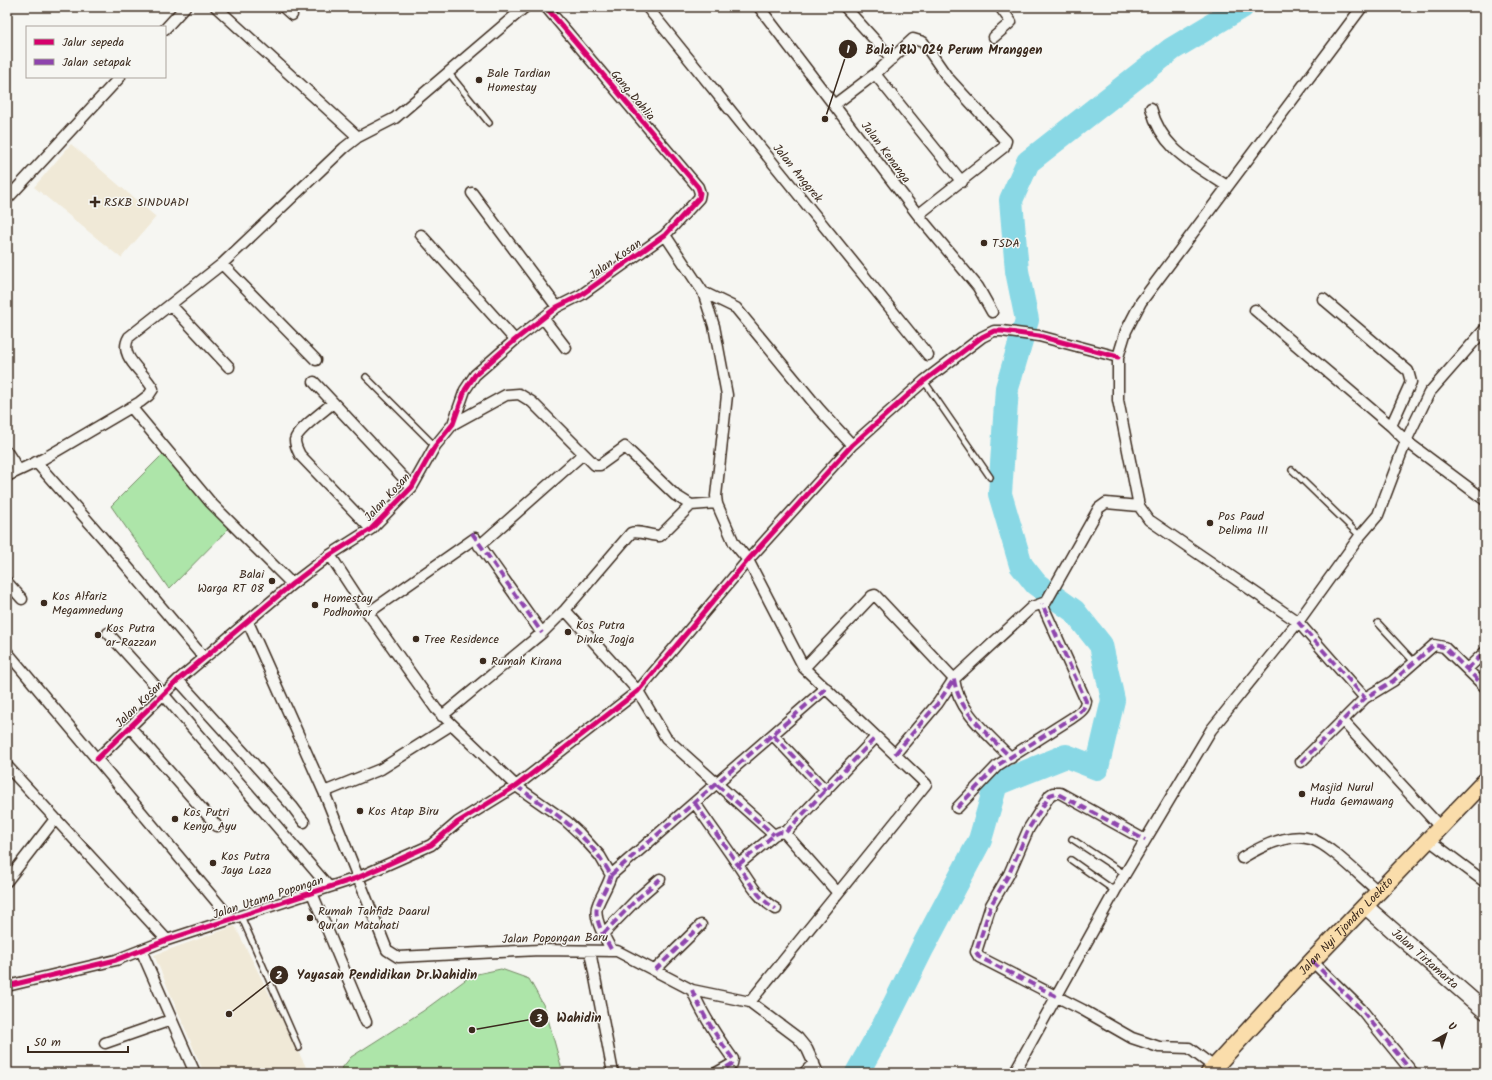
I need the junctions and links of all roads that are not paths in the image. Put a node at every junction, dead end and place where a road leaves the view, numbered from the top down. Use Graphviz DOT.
graph roads {
  1 [pos="185,7"];
  2 [pos="216,7"];
  3 [pos="283,7"];
  4 [pos="524,7"];
  5 [pos="546,7"];
  6 [pos="647,7"];
  7 [pos="759,7"];
  8 [pos="845,7"];
  9 [pos="1000,7"];
  10 [pos="1362,7"];
  11 [pos="292,15"];
  12 [pos="166,28"];
  13 [pos="994,37"];
  14 [pos="892,59"];
  15 [pos="448,72"];
  16 [pos="875,74"];
  17 [pos="119,78"];
  18 [pos="834,105"];
  19 [pos="1151,108"];
  20 [pos="489,123"];
  21 [pos="358,137"];
  22 [pos="962,182"];
  23 [pos="1228,186"];
  24 [pos="472,193"];
  25 [pos="699,198"];
  26 [pos="7,199"];
  27 [pos="918,215"];
  28 [pos="421,235"];
  29 [pos="665,235"];
  30 [pos="222,264"];
  31 [pos="704,292"];
  32 [pos="1323,299"];
  33 [pos="171,305"];
  34 [pos="557,307"];
  35 [pos="1255,310"];
  36 [pos="992,312"];
  37 [pos="543,318"];
  38 [pos="1485,329"];
  39 [pos="515,340"];
  40 [pos="566,348"];
  41 [pos="928,355"];
  42 [pos="1118,357"];
  43 [pos="316,360"];
  44 [pos="229,367"];
  45 [pos="366,377"];
  46 [pos="924,381"];
  47 [pos="314,382"];
  48 [pos="333,403"];
  49 [pos="131,407"];
  50 [pos="453,424"];
  51 [pos="1391,426"];
  52 [pos="1406,441"];
  53 [pos="852,445"];
  54 [pos="435,446"];
  55 [pos="7,452"];
  56 [pos="583,454"];
  57 [pos="36,462"];
  58 [pos="18,469"];
  59 [pos="1292,470"];
  60 [pos="7,476"];
  61 [pos="990,477"];
  62 [pos="412,487"];
  63 [pos="1485,500"];
  64 [pos="717,503"];
  65 [pos="691,505"];
  66 [pos="1140,506"];
  67 [pos="371,529"];
  68 [pos="1360,536"];
  69 [pos="475,539"];
  70 [pos="330,555"];
  71 [pos="748,560"];
  72 [pos="7,582"];
  73 [pos="292,584"];
  74 [pos="22,599"];
  75 [pos="1044,602"];
  76 [pos="565,610"];
  77 [pos="368,613"];
  78 [pos="248,622"];
  79 [pos="1298,622"];
  80 [pos="1378,623"];
  81 [pos="108,633"];
  82 [pos="542,633"];
  83 [pos="7,652"];
  84 [pos="1485,652"];
  85 [pos="204,658"];
  86 [pos="1415,663"];
  87 [pos="804,668"];
  88 [pos="1467,669"];
  89 [pos="954,679"];
  90 [pos="178,680"];
  91 [pos="1485,687"];
  92 [pos="826,688"];
  93 [pos="638,691"];
  94 [pos="163,694"];
  95 [pos="1365,698"];
  96 [pos="442,716"];
  97 [pos="1343,720"];
  98 [pos="451,725"];
  99 [pos="130,727"];
  100 [pos="773,735"];
  101 [pos="876,737"];
  102 [pos="895,754"];
  103 [pos="1011,758"];
  104 [pos="98,759"];
  105 [pos="1301,762"];
  106 [pos="9,773"];
  107 [pos="1485,781"];
  108 [pos="717,785"];
  109 [pos="516,786"];
  110 [pos="826,791"];
  111 [pos="324,792"];
  112 [pos="695,803"];
  113 [pos="957,808"];
  114 [pos="55,818"];
  115 [pos="304,822"];
  116 [pos="217,826"];
  117 [pos="1441,828"];
  118 [pos="785,833"];
  119 [pos="774,834"];
  120 [pos="1072,839"];
  121 [pos="1145,840"];
  122 [pos="1430,840"];
  123 [pos="1242,858"];
  124 [pos="1071,860"];
  125 [pos="738,865"];
  126 [pos="1125,874"];
  127 [pos="611,875"];
  128 [pos="357,878"];
  129 [pos="660,879"];
  130 [pos="7,881"];
  131 [pos="1485,881"];
  132 [pos="329,887"];
  133 [pos="1115,891"];
  134 [pos="1378,892"];
  135 [pos="312,893"];
  136 [pos="838,893"];
  137 [pos="1365,906"];
  138 [pos="776,909"];
  139 [pos="241,916"];
  140 [pos="230,919"];
  141 [pos="701,925"];
  142 [pos="603,934"];
  143 [pos="167,940"];
  144 [pos="611,949"];
  145 [pos="141,950"];
  146 [pos="590,951"];
  147 [pos="1312,961"];
  148 [pos="655,970"];
  149 [pos="7,986"];
  150 [pos="692,990"];
  151 [pos="1056,996"];
  152 [pos="750,1002"];
  153 [pos="1485,1011"];
  154 [pos="171,1020"];
  155 [pos="366,1022"];
  156 [pos="105,1043"];
  157 [pos="299,1048"];
  158 [pos="814,1063"];
  159 [pos="1211,1070"];
  160 [pos="195,1073"];
  161 [pos="613,1073"];
  162 [pos="716,1073"];
  163 [pos="804,1073"];
  164 [pos="818,1073"];
  165 [pos="1014,1073"];
  166 [pos="1413,1073"];
  1 -- 12 [label="street"];
  2 -- 21 [label="street"];
  3 -- 11 [label="street"];
  4 -- 15 [label="street"];
  5 -- 25 [label="street, Gang Dahlia"];
  6 -- 41 [label="street, Jalan Anggrek"];
  7 -- 18 [label="street, Jalan Kenanga"];
  8 -- 14 [label="street"];
  9 -- 13 [label="street"];
  10 -- 23 [label="street"];
  14 -- 16 [label="street"];
  14 -- 22 [label="street"];
  15 -- 20 [label="lane"];
  15 -- 21 [label="street"];
  16 -- 18 [label="street"];
  16 -- 22 [label="street"];
  17 -- 26 [label="street"];
  18 -- 27 [label="street, Jalan Kenanga"];
  19 -- 23 [label="street"];
  21 -- 30 [label="street"];
  22 -- 27 [label="street"];
  23 -- 42 [label="street"];
  24 -- 34 [label="street"];
  25 -- 29 [label="street, Jalan Kosan"];
  27 -- 36 [label="street, Jalan Kenanga"];
  28 -- 39 [label="street"];
  29 -- 31 [label="street"];
  29 -- 34 [label="street, Jalan Kosan"];
  30 -- 33 [label="street"];
  30 -- 43 [label="street"];
  31 -- 53 [label="street"];
  31 -- 64 [label="street"];
  32 -- 51 [label="street"];
  33 -- 44 [label="street"];
  33 -- 49 [label="street"];
  34 -- 37 [label="street, Jalan Kosan"];
  35 -- 51 [label="street"];
  37 -- 39 [label="street, Jalan Kosan"];
  37 -- 40 [label="street"];
  38 -- 52 [label="street"];
  39 -- 50 [label="street, Jalan Kosan"];
  42 -- 46 [label="street, Jalan Utama Popongan"];
  42 -- 66 [label="street"];
  45 -- 54 [label="lane"];
  46 -- 53 [label="street, Jalan Utama Popongan"];
  46 -- 61 [label="lane"];
  47 -- 48 [label="street"];
  48 -- 62 [label="street"];
  48 -- 67 [label="street"];
  49 -- 57 [label="street"];
  49 -- 73 [label="street"];
  50 -- 54 [label="street, Jalan Kosan"];
  50 -- 56 [label="street"];
  51 -- 52 [label="street"];
  52 -- 63 [label="street"];
  52 -- 68 [label="street"];
  53 -- 71 [label="street, Jalan Utama Popongan"];
  54 -- 62 [label="street, Jalan Kosan"];
  55 -- 58 [label="street"];
  56 -- 65 [label="street"];
  56 -- 69 [label="street"];
  57 -- 58 [label="street"];
  57 -- 85 [label="street"];
  58 -- 60 [label="street"];
  59 -- 68 [label="lane"];
  62 -- 67 [label="street, Jalan Kosan"];
  64 -- 65 [label="street"];
  64 -- 71 [label="street"];
  65 -- 76 [label="street"];
  66 -- 75 [label="street"];
  66 -- 79 [label="street"];
  67 -- 70 [label="street, Jalan Kosan"];
  68 -- 79 [label="street"];
  69 -- 77 [label="street"];
  69 -- 82 [label="street"];
  70 -- 73 [label="street, Jalan Kosan"];
  70 -- 77 [label="street"];
  71 -- 87 [label="street"];
  71 -- 93 [label="street, Jalan Utama Popongan"];
  72 -- 74 [label="street"];
  73 -- 78 [label="street, Jalan Kosan"];
  75 -- 89 [label="street"];
  75 -- 103 [label="street"];
  76 -- 82 [label="street"];
  76 -- 93 [label="street"];
  77 -- 96 [label="street"];
  78 -- 85 [label="street, Jalan Kosan"];
  78 -- 111 [label="street, Jalan Popongan Baru"];
  79 -- 95 [label="street"];
  79 -- 121 [label="street"];
  80 -- 86 [label="lane"];
  81 -- 94 [label="street"];
  82 -- 96 [label="street"];
  83 -- 104 [label="street"];
  84 -- 88 [label="street"];
  85 -- 90 [label="street, Jalan Kosan"];
  86 -- 88 [label="street"];
  86 -- 95 [label="street"];
  87 -- 89 [label="street"];
  87 -- 92 [label="street"];
  88 -- 91 [label="street"];
  89 -- 102 [label="street"];
  89 -- 103 [label="street"];
  90 -- 94 [label="street, Jalan Kosan"];
  90 -- 115 [label="street"];
  92 -- 100 [label="street"];
  92 -- 101 [label="street"];
  93 -- 108 [label="street"];
  93 -- 109 [label="street, Jalan Utama Popongan"];
  94 -- 99 [label="street, Jalan Kosan"];
  94 -- 132 [label="street"];
  95 -- 97 [label="street"];
  96 -- 98 [label="street"];
  97 -- 105 [label="street"];
  97 -- 117 [label="street"];
  98 -- 109 [label="street"];
  98 -- 111 [label="street"];
  99 -- 104 [label="street, Jalan Kosan"];
  99 -- 116 [label="street"];
  100 -- 108 [label="street"];
  100 -- 110 [label="street"];
  101 -- 102 [label="street"];
  101 -- 110 [label="street"];
  102 -- 136 [label="street"];
  103 -- 113 [label="street"];
  104 -- 140 [label="street"];
  106 -- 114 [label="street"];
  107 -- 117 [label="main road, Jalan Nyi Tjondro Loekito"];
  108 -- 112 [label="street"];
  108 -- 119 [label="street"];
  109 -- 127 [label="street"];
  109 -- 128 [label="street, Jalan Utama Popongan"];
  110 -- 118 [label="street"];
  111 -- 128 [label="street, Jalan Popongan Baru"];
  112 -- 125 [label="street"];
  112 -- 127 [label="street"];
  114 -- 130 [label="street"];
  114 -- 143 [label="street"];
  117 -- 122 [label="main road, Jalan Nyi Tjondro Loekito"];
  118 -- 119 [label="street"];
  118 -- 136 [label="street"];
  119 -- 125 [label="street"];
  120 -- 126 [label="lane"];
  121 -- 126 [label="street"];
  121 -- 151 [label="street"];
  122 -- 131 [label="street"];
  122 -- 134 [label="main road, Jalan Nyi Tjondro Loekito"];
  123 -- 134 [label="street"];
  124 -- 133 [label="lane"];
  125 -- 138 [label="street"];
  126 -- 133 [label="street"];
  127 -- 142 [label="street"];
  128 -- 132 [label="street, Jalan Utama Popongan"];
  128 -- 146 [label="street, Jalan Popongan Baru"];
  129 -- 142 [label="street"];
  132 -- 135 [label="street, Jalan Utama Popongan"];
  133 -- 151 [label="street"];
  134 -- 137 [label="main road, Jalan Nyi Tjondro Loekito"];
  135 -- 139 [label="street, Jalan Utama Popongan"];
  135 -- 155 [label="street"];
  136 -- 152 [label="street"];
  137 -- 147 [label="main road, Jalan Nyi Tjondro Loekito"];
  137 -- 153 [label="street, Jalan Tirtamarta"];
  139 -- 140 [label="street, Jalan Utama Popongan"];
  139 -- 157 [label="lane"];
  140 -- 143 [label="street, Jalan Utama Popongan"];
  141 -- 148 [label="street"];
  142 -- 144 [label="street"];
  143 -- 145 [label="street, Jalan Utama Popongan"];
  144 -- 146 [label="street, Jalan Popongan Baru"];
  144 -- 148 [label="street, Jalan Popongan Baru"];
  145 -- 149 [label="street, Jalan Utama Popongan"];
  145 -- 154 [label="street"];
  146 -- 161 [label="street"];
  147 -- 159 [label="main road, Jalan Nyi Tjondro Loekito"];
  147 -- 166 [label="street"];
  148 -- 150 [label="street, Jalan Popongan Baru"];
  150 -- 152 [label="street, Jalan Popongan Baru"];
  150 -- 162 [label="street"];
  151 -- 159 [label="street"];
  151 -- 165 [label="street"];
  152 -- 158 [label="street, Jalan Popongan Baru"];
  154 -- 156 [label="street"];
  154 -- 160 [label="street"];
  158 -- 163 [label="street"];
  158 -- 164 [label="street, Jalan Popongan Baru"];
}
